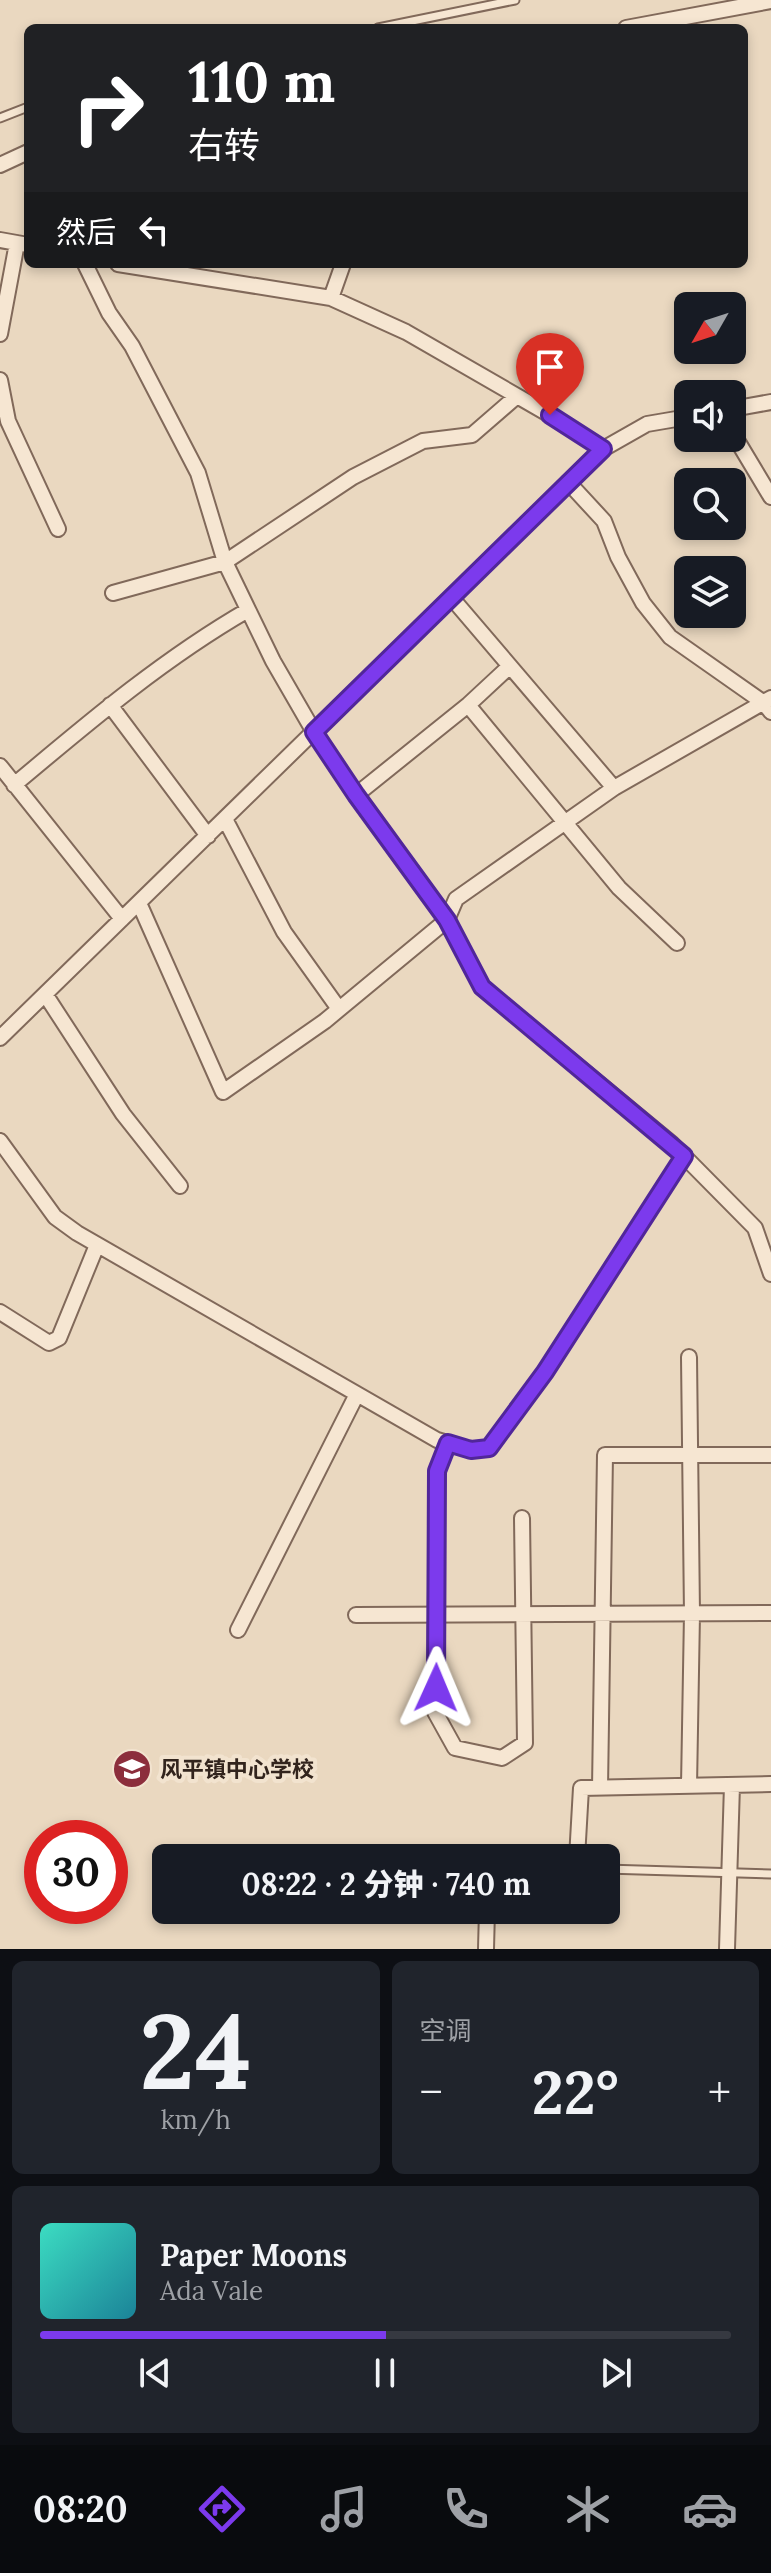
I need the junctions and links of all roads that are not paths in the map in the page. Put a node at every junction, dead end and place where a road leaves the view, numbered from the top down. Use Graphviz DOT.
graph roads {
  1 [pos="515,0"];
  2 [pos="770,1"];
  3 [pos="398,24"];
  4 [pos="647,24"];
  5 [pos="24,109"];
  6 [pos="0,118"];
  7 [pos="24,154"];
  8 [pos="0,165"];
  9 [pos="0,240"];
  10 [pos="22,244"];
  11 [pos="87,268"];
  12 [pos="143,268"];
  13 [pos="342,268"];
  14 [pos="331,298"];
  15 [pos="0,334"];
  16 [pos="0,380"];
  17 [pos="517,396"];
  18 [pos="771,402"];
  19 [pos="746,406"];
  20 [pos="674,419"];
  21 [pos="603,449"];
  22 [pos="744,452"];
  23 [pos="568,482"];
  24 [pos="771,497"];
  25 [pos="58,529"];
  26 [pos="225,562"];
  27 [pos="113,593"];
  28 [pos="451,597"];
  29 [pos="248,610"];
  30 [pos="510,666"];
  31 [pos="769,704"];
  32 [pos="110,705"];
  33 [pos="468,705"];
  34 [pos="314,732"];
  35 [pos="0,766"];
  36 [pos="14,785"];
  37 [pos="614,788"];
  38 [pos="356,795"];
  39 [pos="225,819"];
  40 [pos="564,822"];
  41 [pos="208,836"];
  42 [pos="424,889"];
  43 [pos="456,899"];
  44 [pos="139,903"];
  45 [pos="122,919"];
  46 [pos="447,920"];
  47 [pos="677,943"];
  48 [pos="45,994"];
  49 [pos="339,1009"];
  50 [pos="0,1038"];
  51 [pos="0,1141"];
  52 [pos="684,1156"];
  53 [pos="180,1186"];
  54 [pos="97,1245"];
  55 [pos="767,1251"];
  56 [pos="771,1274"];
  57 [pos="0,1312"];
  58 [pos="689,1357"];
  59 [pos="357,1394"];
  60 [pos="448,1443"];
  61 [pos="690,1455"];
  62 [pos="771,1455"];
  63 [pos="522,1518"];
  64 [pos="771,1613"];
  65 [pos="437,1614"];
  66 [pos="522,1614"];
  67 [pos="603,1614"];
  68 [pos="692,1614"];
  69 [pos="356,1615"];
  70 [pos="238,1630"];
  71 [pos="771,1784"];
  72 [pos="732,1785"];
  73 [pos="689,1786"];
  74 [pos="600,1788"];
  75 [pos="578,1844"];
  76 [pos="620,1869"];
  77 [pos="729,1873"];
  78 [pos="771,1874"];
  79 [pos="487,1924"];
  80 [pos="486,1949"];
  81 [pos="727,1949"];
  1 -- 3 [label="lane"];
  2 -- 4 [label="street"];
  5 -- 6 [label="lane"];
  7 -- 8 [label="street"];
  9 -- 10 [label="street"];
  10 -- 15 [label="street"];
  11 -- 26 [label="street"];
  12 -- 14 [label="street"];
  13 -- 14 [label="street"];
  14 -- 17 [label="street"];
  16 -- 25 [label="street"];
  17 -- 21 [label="street"];
  17 -- 26 [label="street"];
  18 -- 19 [label="street"];
  20 -- 21 [label="street"];
  21 -- 23 [label="street"];
  22 -- 24 [label="street"];
  23 -- 28 [label="street"];
  23 -- 31 [label="street"];
  26 -- 27 [label="street"];
  26 -- 29 [label="street"];
  28 -- 30 [label="street"];
  28 -- 34 [label="street"];
  29 -- 32 [label="street"];
  29 -- 34 [label="street"];
  30 -- 33 [label="street"];
  30 -- 37 [label="street"];
  31 -- 37 [label="street"];
  32 -- 36 [label="street"];
  32 -- 41 [label="street"];
  33 -- 38 [label="street"];
  33 -- 40 [label="street"];
  34 -- 38 [label="street"];
  34 -- 39 [label="street"];
  35 -- 36 [label="street"];
  36 -- 45 [label="street"];
  37 -- 40 [label="street"];
  38 -- 42 [label="street"];
  39 -- 41 [label="street"];
  39 -- 49 [label="street"];
  40 -- 43 [label="street"];
  40 -- 47 [label="street"];
  41 -- 44 [label="street"];
  42 -- 43 [label="street"];
  42 -- 46 [label="street"];
  43 -- 46 [label="street"];
  44 -- 45 [label="street"];
  44 -- 49 [label="street"];
  45 -- 48 [label="street"];
  46 -- 49 [label="street"];
  46 -- 52 [label="street"];
  48 -- 50 [label="street"];
  48 -- 53 [label="street"];
  51 -- 54 [label="street"];
  52 -- 55 [label="street"];
  52 -- 60 [label="street"];
  54 -- 57 [label="street"];
  54 -- 59 [label="street"];
  55 -- 56 [label="street"];
  58 -- 61 [label="street"];
  59 -- 60 [label="street"];
  59 -- 70 [label="street"];
  60 -- 65 [label="street"];
  61 -- 62 [label="street"];
  61 -- 67 [label="street"];
  61 -- 68 [label="street"];
  63 -- 66 [label="street"];
  64 -- 68 [label="street"];
  65 -- 66 [label="street"];
  65 -- 66 [label="street"];
  65 -- 69 [label="street"];
  66 -- 67 [label="street"];
  67 -- 68 [label="street"];
  67 -- 74 [label="street"];
  68 -- 73 [label="street"];
  71 -- 72 [label="street"];
  72 -- 73 [label="street"];
  72 -- 77 [label="street"];
  73 -- 74 [label="street"];
  74 -- 75 [label="street"];
  76 -- 77 [label="lane"];
  77 -- 78 [label="lane"];
  77 -- 81 [label="street"];
  79 -- 80 [label="street"];
}
